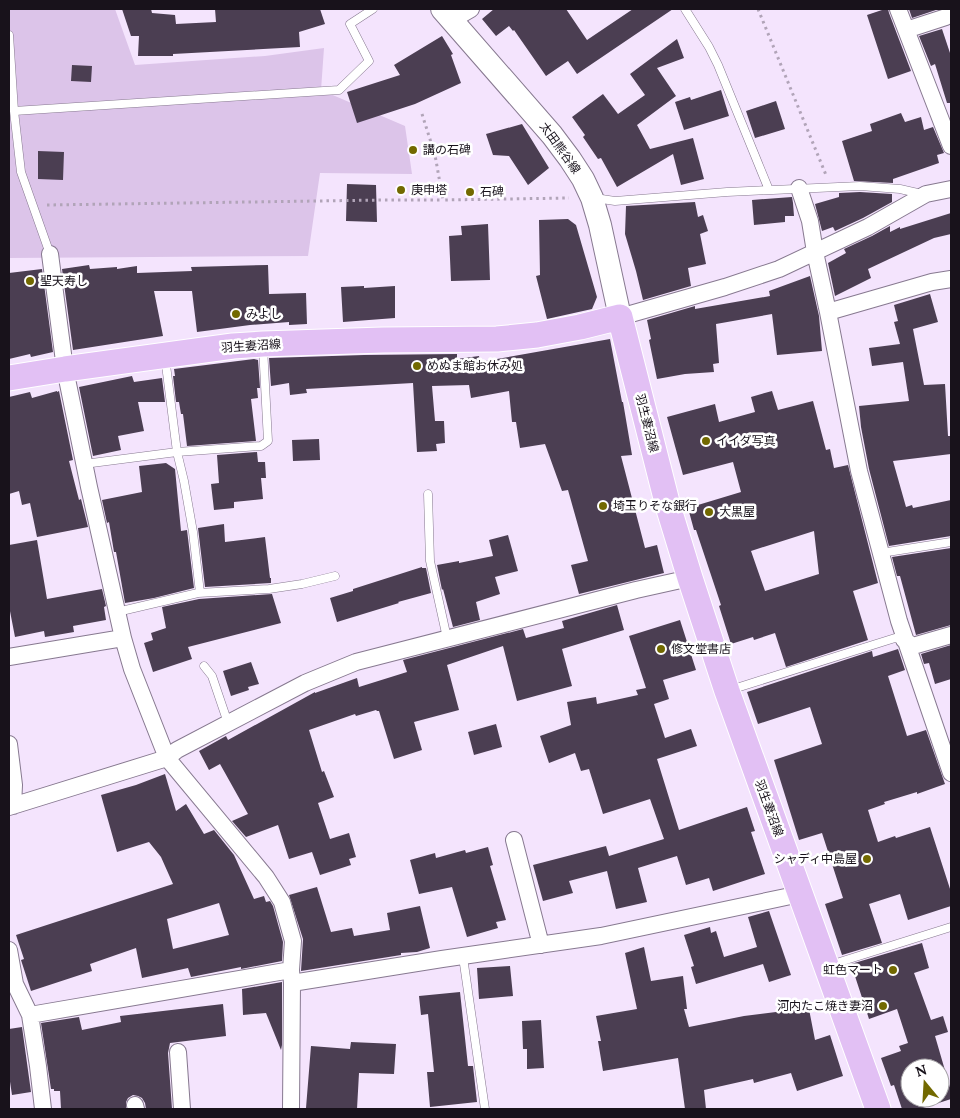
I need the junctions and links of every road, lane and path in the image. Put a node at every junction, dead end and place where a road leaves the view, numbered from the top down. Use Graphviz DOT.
graph roads {
  1 [pos="373,9"];
  2 [pos="685,9"];
  3 [pos="758,9"];
  4 [pos="898,9"];
  5 [pos="455,12"];
  6 [pos="946,17"];
  7 [pos="906,30"];
  8 [pos="9,35"];
  9 [pos="14,111"];
  10 [pos="422,114"];
  11 [pos="951,146"];
  12 [pos="828,180"];
  13 [pos="800,188"];
  14 [pos="951,189"];
  15 [pos="769,190"];
  16 [pos="926,194"];
  17 [pos="592,198"];
  18 [pos="444,200"];
  19 [pos="32,205"];
  20 [pos="815,252"];
  21 [pos="50,254"];
  22 [pos="951,279"];
  23 [pos="828,312"];
  24 [pos="620,317"];
  25 [pos="262,344"];
  26 [pos="164,356"];
  27 [pos="65,368"];
  28 [pos="9,378"];
  29 [pos="177,452"];
  30 [pos="84,464"];
  31 [pos="428,494"];
  32 [pos="951,542"];
  33 [pos="881,553"];
  34 [pos="335,576"];
  35 [pos="690,578"];
  36 [pos="200,593"];
  37 [pos="117,612"];
  38 [pos="951,635"];
  39 [pos="123,638"];
  40 [pos="447,638"];
  41 [pos="904,640"];
  42 [pos="9,657"];
  43 [pos="204,666"];
  44 [pos="727,691"];
  45 [pos="228,723"];
  46 [pos="9,744"];
  47 [pos="167,758"];
  48 [pos="951,773"];
  49 [pos="11,806"];
  50 [pos="514,840"];
  51 [pos="800,894"];
  52 [pos="951,927"];
  53 [pos="541,945"];
  54 [pos="9,950"];
  55 [pos="463,957"];
  56 [pos="826,966"];
  57 [pos="292,977"];
  58 [pos="13,990"];
  59 [pos="30,1015"];
  60 [pos="178,1052"];
  61 [pos="43,1109"];
  62 [pos="182,1109"];
  63 [pos="291,1109"];
  64 [pos="485,1109"];
  65 [pos="878,1109"];
  1 -- 9 [label="lane"];
  2 -- 15 [label="lane"];
  3 -- 12 [label="path"];
  4 -- 7 [label="street"];
  5 -- 17 [label="main road, 太田熊谷線"];
  6 -- 7 [label="street"];
  7 -- 11 [label="street"];
  8 -- 9 [label="lane"];
  9 -- 19 [label="lane"];
  10 -- 18 [label="path"];
  13 -- 15 [label="lane"];
  13 -- 16 [label="lane"];
  13 -- 20 [label="street"];
  14 -- 16 [label="street"];
  15 -- 17 [label="lane"];
  16 -- 20 [label="street"];
  17 -- 18 [label="path"];
  17 -- 24 [label="main road, 太田熊谷線"];
  18 -- 19 [label="path"];
  19 -- 21 [label="lane"];
  20 -- 23 [label="street"];
  20 -- 24 [label="street"];
  21 -- 27 [label="street"];
  22 -- 23 [label="street"];
  23 -- 33 [label="street"];
  24 -- 25 [label="main road, 羽生妻沼線"];
  24 -- 35 [label="main road, 羽生妻沼線"];
  25 -- 26 [label="main road, 羽生妻沼線"];
  25 -- 29 [label="lane"];
  26 -- 27 [label="main road, 羽生妻沼線"];
  26 -- 29 [label="lane"];
  27 -- 28 [label="main road, 羽生妻沼線"];
  27 -- 30 [label="street"];
  29 -- 30 [label="lane"];
  29 -- 36 [label="lane"];
  30 -- 37 [label="street"];
  31 -- 40 [label="lane"];
  32 -- 33 [label="lane"];
  33 -- 41 [label="street"];
  34 -- 36 [label="lane"];
  35 -- 40 [label="street"];
  35 -- 44 [label="main road, 羽生妻沼線"];
  36 -- 37 [label="lane"];
  37 -- 39 [label="street"];
  38 -- 41 [label="street"];
  39 -- 42 [label="street"];
  39 -- 47 [label="street"];
  40 -- 45 [label="street"];
  41 -- 44 [label="lane"];
  41 -- 48 [label="street"];
  43 -- 45 [label="lane"];
  44 -- 51 [label="main road, 羽生妻沼線"];
  45 -- 47 [label="street"];
  46 -- 49 [label="street"];
  47 -- 49 [label="street"];
  47 -- 57 [label="street"];
  50 -- 53 [label="street"];
  51 -- 53 [label="street"];
  51 -- 56 [label="main road, 羽生妻沼線"];
  52 -- 56 [label="lane"];
  53 -- 55 [label="street"];
  54 -- 58 [label="street"];
  55 -- 57 [label="street"];
  55 -- 64 [label="lane"];
  56 -- 65 [label="main road, 羽生妻沼線"];
  57 -- 59 [label="street"];
  57 -- 63 [label="street"];
  58 -- 59 [label="street"];
  59 -- 61 [label="street"];
  60 -- 62 [label="street"];
}
